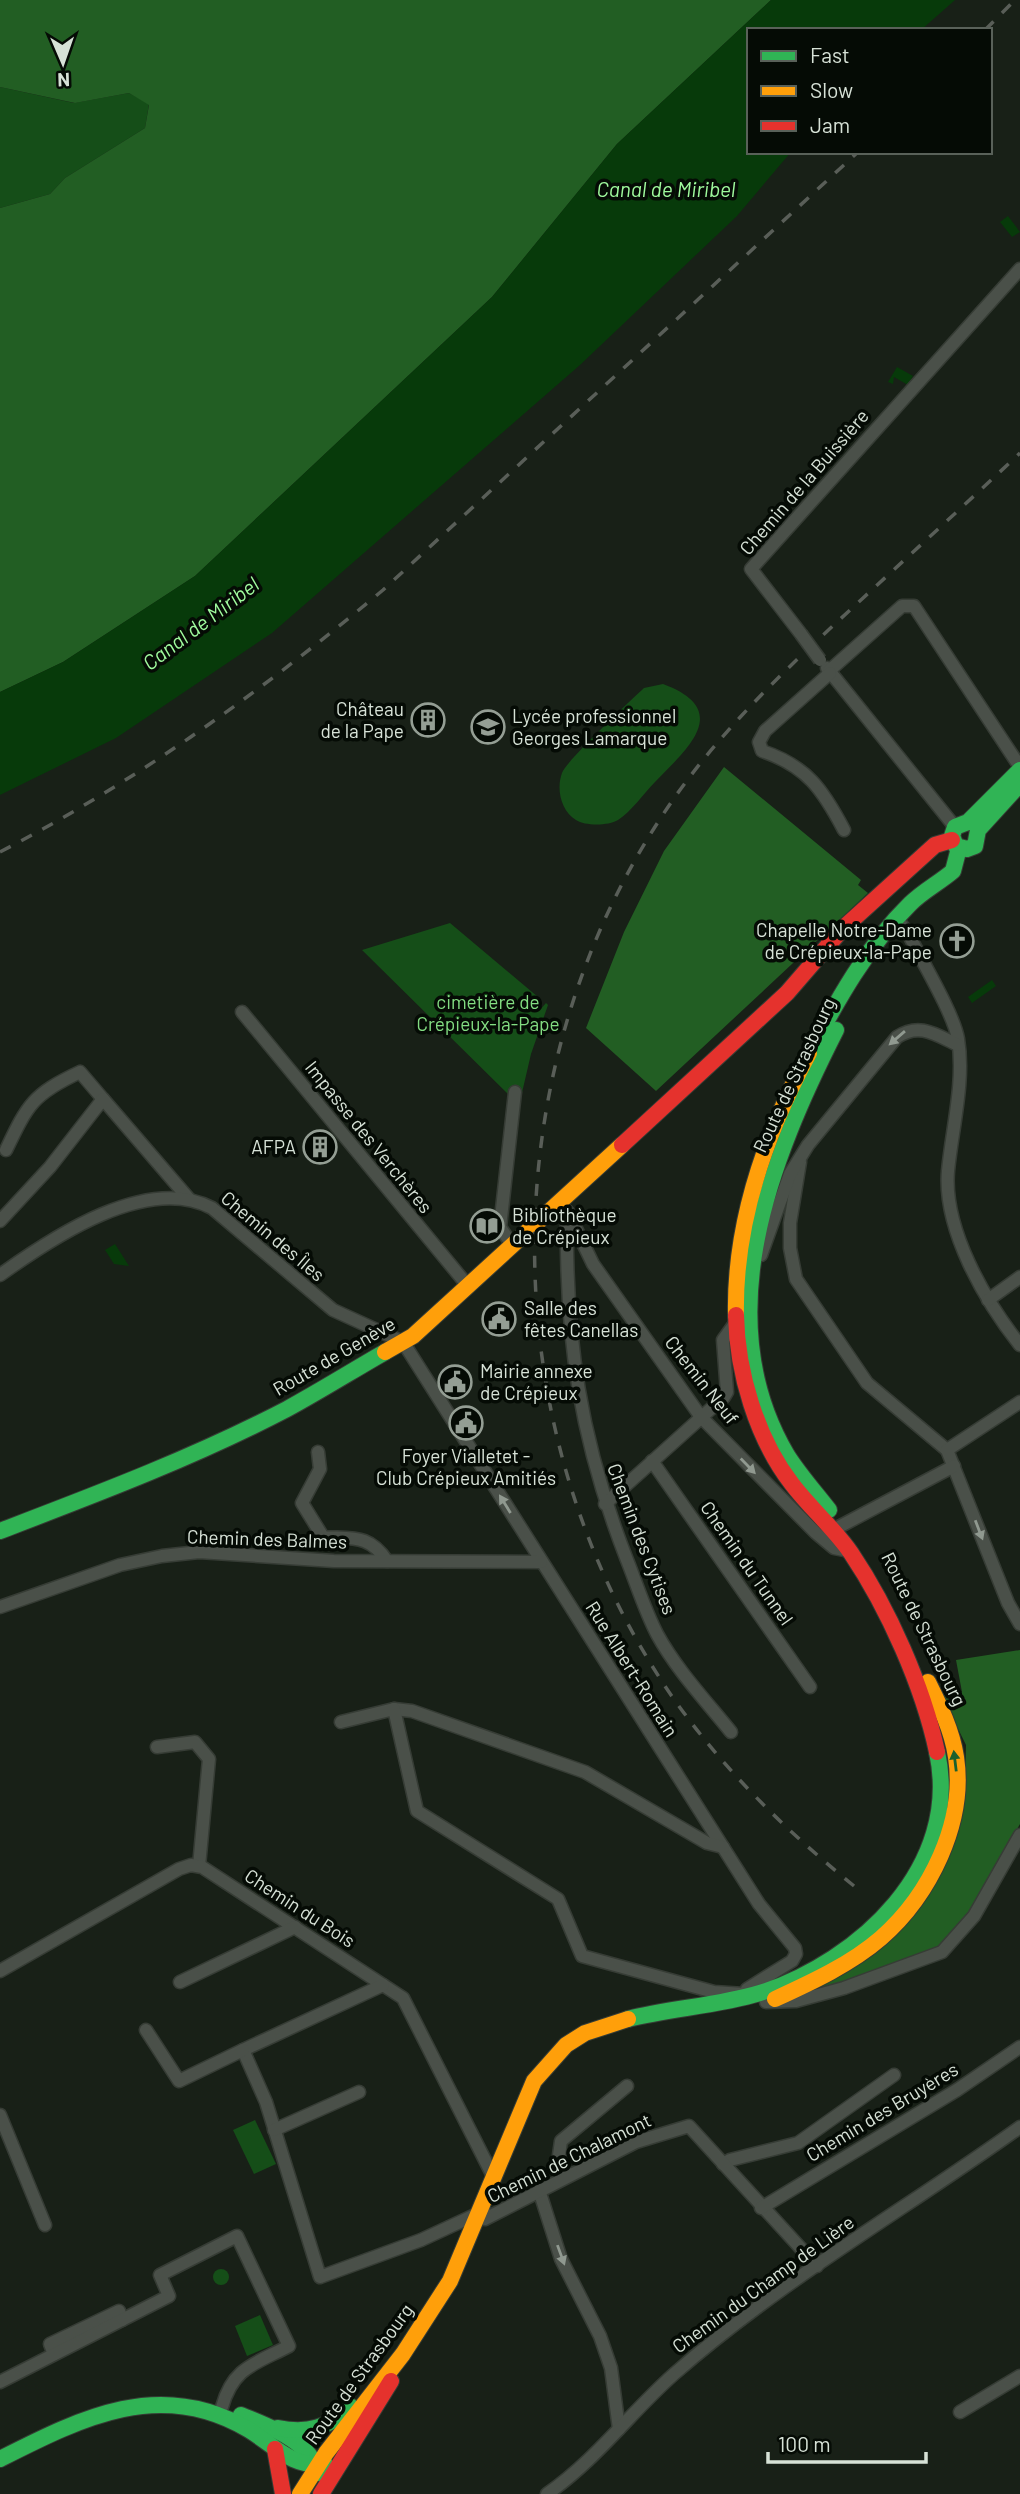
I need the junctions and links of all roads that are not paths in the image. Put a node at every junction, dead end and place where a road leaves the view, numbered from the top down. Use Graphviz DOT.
graph roads {
  1 [pos="1020,269"];
  2 [pos="830,672"];
  3 [pos="1020,768"];
  4 [pos="1020,784"];
  5 [pos="844,830"];
  6 [pos="964,836"];
  7 [pos="900,922"];
  8 [pos="242,1012"];
  9 [pos="958,1045"];
  10 [pos="515,1092"];
  11 [pos="103,1099"];
  12 [pos="6,1150"];
  13 [pos="801,1159"];
  14 [pos="189,1199"];
  15 [pos="564,1206"];
  16 [pos="0,1221"];
  17 [pos="512,1245"];
  18 [pos="0,1275"];
  19 [pos="1020,1277"];
  20 [pos="468,1286"];
  21 [pos="747,1298"];
  22 [pos="988,1300"];
  23 [pos="736,1322"];
  24 [pos="403,1342"];
  25 [pos="1020,1345"];
  26 [pos="1020,1402"];
  27 [pos="701,1417"];
  28 [pos="947,1450"];
  29 [pos="318,1452"];
  30 [pos="652,1461"];
  31 [pos="954,1466"];
  32 [pos="605,1504"];
  33 [pos="838,1527"];
  34 [pos="0,1531"];
  35 [pos="849,1550"];
  36 [pos="387,1561"];
  37 [pos="541,1562"];
  38 [pos="0,1607"];
  39 [pos="1020,1623"];
  40 [pos="810,1687"];
  41 [pos="394,1709"];
  42 [pos="341,1722"];
  43 [pos="731,1732"];
  44 [pos="157,1747"];
  45 [pos="1020,1835"];
  46 [pos="723,1847"];
  47 [pos="200,1866"];
  48 [pos="295,1927"];
  49 [pos="0,1971"];
  50 [pos="180,1982"];
  51 [pos="383,1985"];
  52 [pos="744,2000"];
  53 [pos="766,2002"];
  54 [pos="146,2031"];
  55 [pos="1020,2047"];
  56 [pos="243,2050"];
  57 [pos="894,2076"];
  58 [pos="627,2086"];
  59 [pos="359,2092"];
  60 [pos="0,2115"];
  61 [pos="1020,2127"];
  62 [pos="274,2130"];
  63 [pos="723,2164"];
  64 [pos="493,2176"];
  65 [pos="567,2176"];
  66 [pos="539,2190"];
  67 [pos="485,2208"];
  68 [pos="761,2208"];
  69 [pos="45,2225"];
  70 [pos="817,2266"];
  71 [pos="1020,2375"];
  72 [pos="380,2380"];
  73 [pos="0,2382"];
  74 [pos="377,2405"];
  75 [pos="222,2407"];
  76 [pos="960,2412"];
  77 [pos="261,2423"];
  78 [pos="619,2429"];
  79 [pos="0,2448"];
  80 [pos="275,2449"];
  81 [pos="0,2459"];
  82 [pos="318,2466"];
  83 [pos="283,2494"];
  84 [pos="300,2494"];
  85 [pos="319,2494"];
  86 [pos="547,2494"];
  1 -- 2 [label="street, Chemin de la Buissière, bridge"];
  2 -- 3 [label="street"];
  2 -- 5 [label="street"];
  2 -- 6 [label="street, Chemin de la Buissière"];
  3 -- 6 [label="main road, Route de Genève"];
  4 -- 6 [label="main road, Route de Genève"];
  6 -- 7 [label="main road, Route de Strasbourg"];
  6 -- 15 [label="main road, Route de Genève"];
  7 -- 9 [label="street"];
  7 -- 21 [label="main road, Route de Strasbourg"];
  7 -- 23 [label="main road, Route de Strasbourg"];
  8 -- 20 [label="street, Impasse des Verchères"];
  9 -- 13 [label="street, one-way"];
  9 -- 22 [label="street"];
  10 -- 17 [label="street"];
  11 -- 12 [label="street"];
  11 -- 14 [label="street"];
  11 -- 16 [label="street"];
  13 -- 21 [label="street"];
  13 -- 28 [label="street"];
  14 -- 18 [label="street, Chemin des Îles"];
  14 -- 24 [label="street, Chemin des Îles"];
  15 -- 17 [label="main road, Route de Genève"];
  15 -- 27 [label="street, Chemin Neuf"];
  15 -- 32 [label="street, Chemin des Cytises"];
  17 -- 20 [label="main road, Route de Genève"];
  19 -- 22 [label="street"];
  20 -- 24 [label="main road, Route de Genève"];
  21 -- 33 [label="main road, Route de Strasbourg"];
  22 -- 25 [label="street"];
  23 -- 27 [label="street"];
  23 -- 33 [label="main road, Route de Strasbourg"];
  24 -- 34 [label="main road, Route de Genève"];
  37 -- 24 [label="street, Rue Albert-Romain, one-way"];
  26 -- 28 [label="street"];
  27 -- 30 [label="street"];
  27 -- 35 [label="street, Chemin Neuf, one-way"];
  28 -- 31 [label="street"];
  29 -- 36 [label="street"];
  30 -- 32 [label="street"];
  30 -- 40 [label="street, Chemin du Tunnel"];
  31 -- 33 [label="street"];
  31 -- 39 [label="street, one-way"];
  32 -- 43 [label="street, Chemin des Cytises"];
  33 -- 35 [label="main road, Route de Strasbourg"];
  53 -- 33 [label="main road, Route de Strasbourg, one-way"];
  35 -- 52 [label="main road, Route de Strasbourg"];
  36 -- 37 [label="street, Chemin des Balmes"];
  36 -- 38 [label="street, Chemin des Balmes"];
  37 -- 46 [label="street, Rue Albert-Romain"];
  41 -- 42 [label="street"];
  41 -- 46 [label="street"];
  41 -- 52 [label="street"];
  44 -- 47 [label="street"];
  45 -- 53 [label="street"];
  46 -- 52 [label="street, Rue Albert-Romain"];
  47 -- 48 [label="street, Chemin du Bois"];
  47 -- 49 [label="street"];
  48 -- 50 [label="street"];
  48 -- 51 [label="street, Chemin du Bois"];
  51 -- 56 [label="street"];
  51 -- 64 [label="street, Chemin du Bois"];
  52 -- 53 [label="main road, Route de Strasbourg"];
  52 -- 64 [label="main road, Route de Strasbourg"];
  52 -- 67 [label="main road, Route de Strasbourg"];
  54 -- 56 [label="street"];
  55 -- 68 [label="street, Chemin des Bruyères"];
  56 -- 62 [label="street"];
  57 -- 63 [label="street"];
  58 -- 65 [label="street"];
  59 -- 62 [label="street"];
  60 -- 69 [label="street"];
  61 -- 70 [label="street, Chemin du Champ de Lière"];
  62 -- 67 [label="street, Chemin de Chalamont"];
  63 -- 65 [label="street, Chemin de Chalamont"];
  63 -- 68 [label="street, Chemin de Chalamont"];
  64 -- 67 [label="main road, Route de Strasbourg"];
  65 -- 66 [label="street, Chemin de Chalamont"];
  66 -- 67 [label="street, Chemin de Chalamont"];
  66 -- 78 [label="street, one-way"];
  67 -- 72 [label="main road, Route de Strasbourg"];
  67 -- 74 [label="main road, Route de Strasbourg"];
  68 -- 70 [label="street, Chemin de Chalamont"];
  70 -- 78 [label="street, Chemin du Champ de Lière"];
  71 -- 76 [label="street"];
  72 -- 77 [label="main road"];
  72 -- 82 [label="main road, Route de Strasbourg"];
  73 -- 75 [label="street"];
  74 -- 82 [label="main road"];
  74 -- 85 [label="main road, Route de Strasbourg"];
  75 -- 77 [label="main road"];
  75 -- 79 [label="main road"];
  77 -- 82 [label="main road"];
  78 -- 86 [label="street, Chemin du Champ de Lière"];
  80 -- 81 [label="main road"];
  80 -- 82 [label="main road"];
  80 -- 83 [label="main road"];
  82 -- 84 [label="main road, Route de Strasbourg"];
  82 -- 85 [label="main road"];
}
